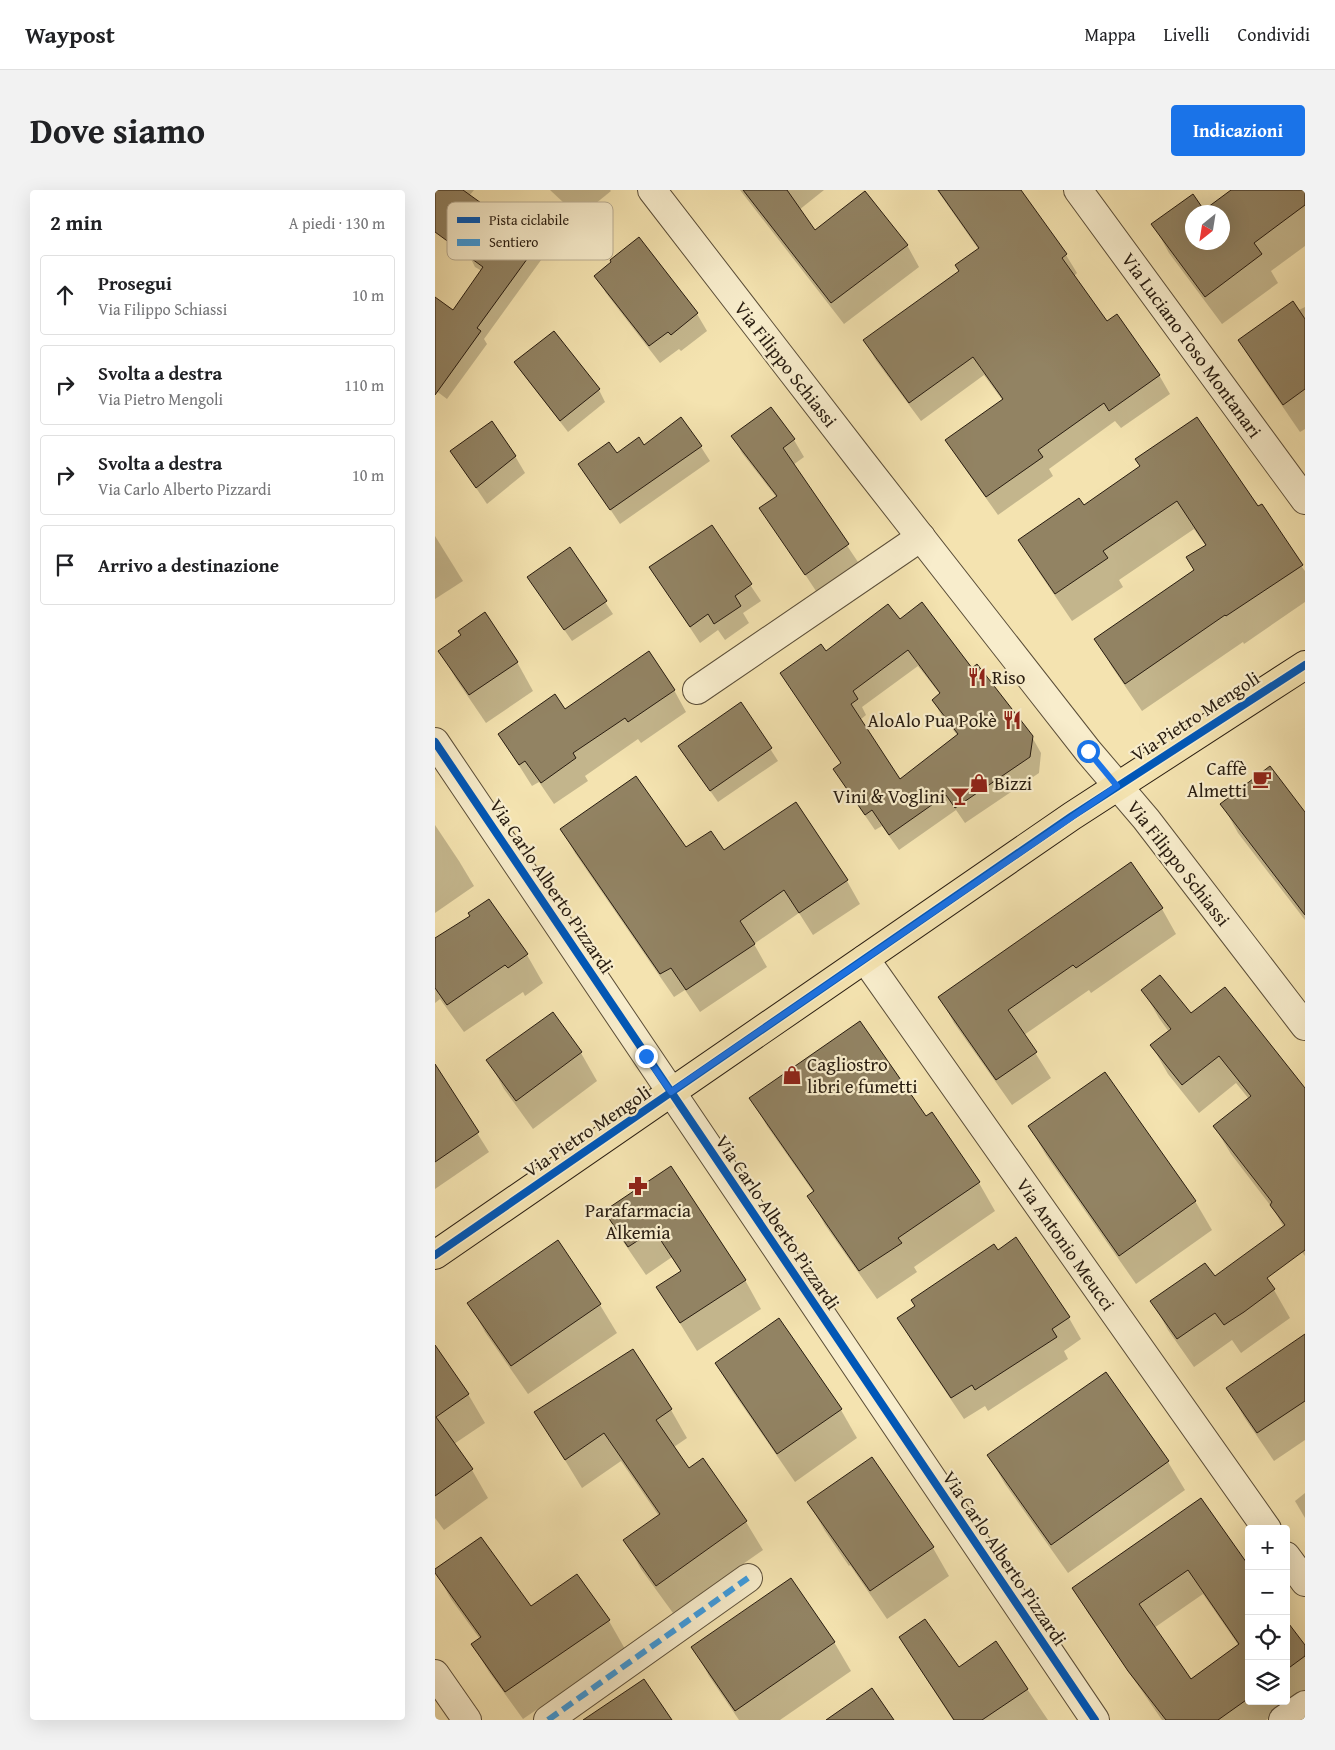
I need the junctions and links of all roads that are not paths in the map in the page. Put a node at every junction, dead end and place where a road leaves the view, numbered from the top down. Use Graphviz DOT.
graph roads {
  1 [pos="652,190"];
  2 [pos="1078,190"];
  3 [pos="1305,500"];
  4 [pos="921,537"];
  5 [pos="1305,665"];
  6 [pos="697,690"];
  7 [pos="435,742"];
  8 [pos="1117,786"];
  9 [pos="865,959"];
  10 [pos="1305,1026"];
  11 [pos="671,1092"];
  12 [pos="435,1255"];
  13 [pos="1264,1525"];
  14 [pos="1290,1561"];
  15 [pos="748,1578"];
  16 [pos="1305,1582"];
  17 [pos="435,1674"];
  18 [pos="1305,1705"];
  19 [pos="467,1720"];
  20 [pos="548,1720"];
  21 [pos="1095,1720"];
  22 [pos="1283,1720"];
  1 -- 4 [label="street, Via Filippo Schiassi"];
  2 -- 3 [label="street, Via Luciano Toso Montanari"];
  4 -- 6 [label="street"];
  4 -- 8 [label="street, Via Filippo Schiassi"];
  5 -- 8 [label="main road, Via Pietro Mengoli"];
  7 -- 11 [label="street, Via Carlo Alberto Pizzardi"];
  8 -- 9 [label="main road, Via Pietro Mengoli"];
  8 -- 10 [label="street, Via Filippo Schiassi"];
  9 -- 11 [label="main road, Via Pietro Mengoli"];
  9 -- 13 [label="street, Via Antonio Meucci"];
  11 -- 12 [label="main road, Via Pietro Mengoli"];
  11 -- 21 [label="street, Via Carlo Alberto Pizzardi"];
  14 -- 16 [label="street"];
  15 -- 20 [label="street"];
  17 -- 19 [label="street"];
  18 -- 22 [label="street"];
}
